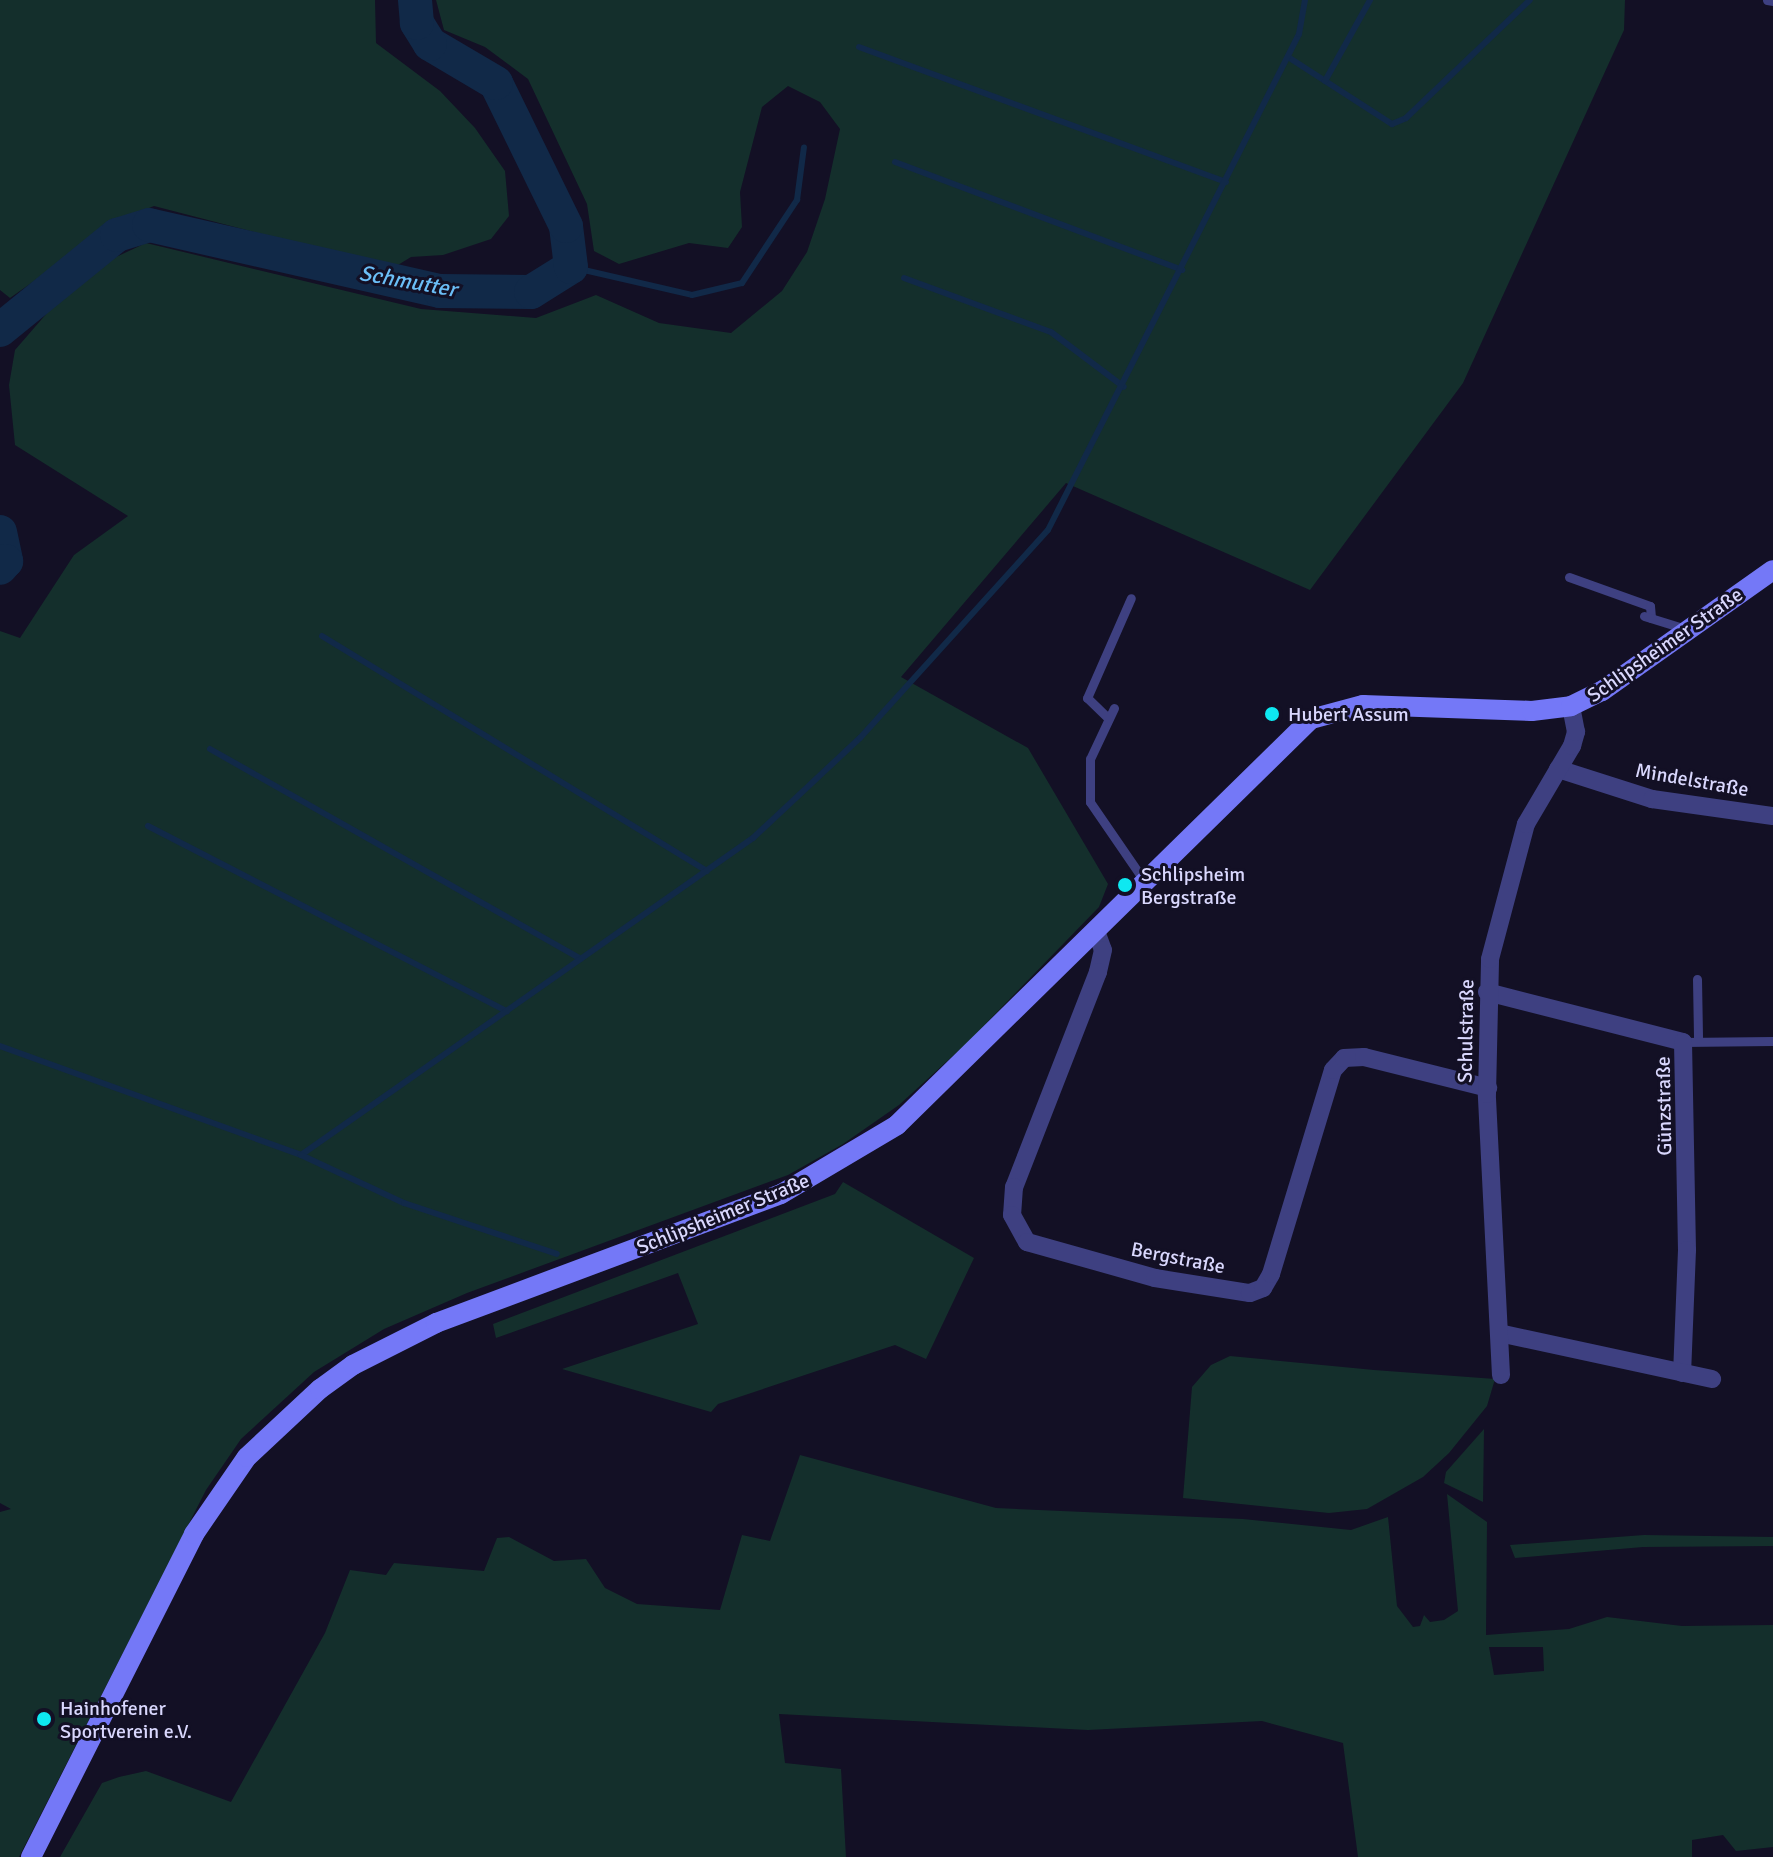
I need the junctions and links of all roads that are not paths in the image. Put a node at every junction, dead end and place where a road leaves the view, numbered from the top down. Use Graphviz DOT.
graph roads {
  1 [pos="1767,0"];
  2 [pos="1773,1"];
  3 [pos="1773,570"];
  4 [pos="1569,577"];
  5 [pos="1131,598"];
  6 [pos="1687,630"];
  7 [pos="1571,706"];
  8 [pos="1114,708"];
  9 [pos="1108,718"];
  10 [pos="1558,769"];
  11 [pos="1773,816"];
  12 [pos="1145,882"];
  13 [pos="1096,931"];
  14 [pos="1697,979"];
  15 [pos="1487,992"];
  16 [pos="1691,1041"];
  17 [pos="1773,1041"];
  18 [pos="1488,1088"];
  19 [pos="1499,1333"];
  20 [pos="1682,1373"];
  21 [pos="1501,1375"];
  22 [pos="1712,1379"];
  23 [pos="31,1857"];
  1 -- 2 [label="lane"];
  3 -- 6 [label="street, Schlipsheimer Straße"];
  4 -- 6 [label="lane"];
  5 -- 9 [label="lane"];
  6 -- 7 [label="street, Schlipsheimer Straße"];
  7 -- 10 [label="street, Schulstraße"];
  7 -- 12 [label="street, Schlipsheimer Straße"];
  8 -- 9 [label="lane"];
  9 -- 12 [label="lane"];
  10 -- 11 [label="street, Mindelstraße"];
  10 -- 15 [label="street, Schulstraße"];
  12 -- 13 [label="street, Schlipsheimer Straße"];
  13 -- 18 [label="street, Bergstraße"];
  13 -- 23 [label="street, Schlipsheimer Straße"];
  14 -- 16 [label="lane"];
  15 -- 16 [label="street, Günzstraße"];
  15 -- 18 [label="street, Schulstraße"];
  16 -- 17 [label="lane"];
  16 -- 20 [label="street, Günzstraße"];
  18 -- 19 [label="street, Schulstraße"];
  19 -- 20 [label="street"];
  19 -- 21 [label="street, Schulstraße"];
  20 -- 22 [label="street"];
}
